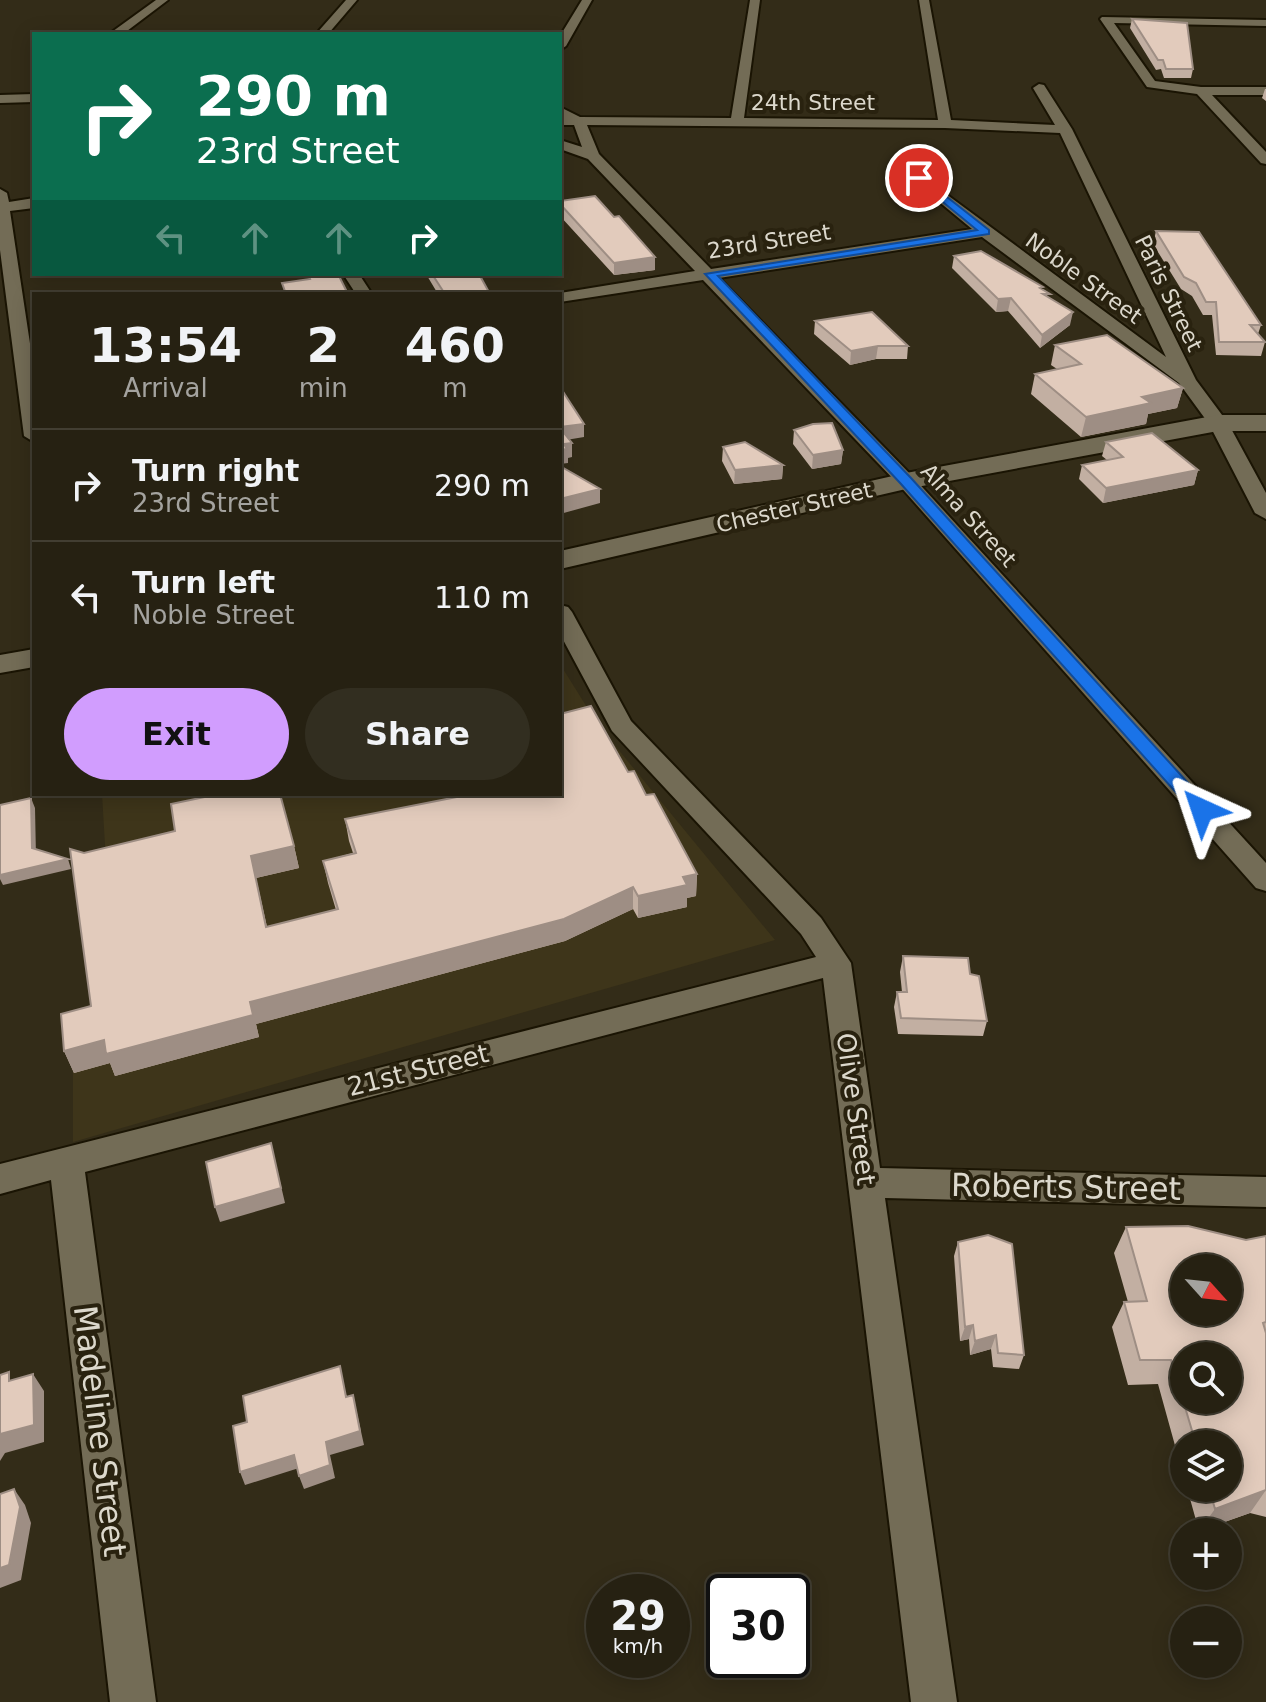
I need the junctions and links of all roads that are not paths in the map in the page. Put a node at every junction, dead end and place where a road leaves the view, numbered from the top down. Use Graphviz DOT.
graph roads {
  1 [pos="163,0"];
  2 [pos="352,0"];
  3 [pos="587,0"];
  4 [pos="755,0"];
  5 [pos="924,0"];
  6 [pos="1266,23"];
  7 [pos="118,32"];
  8 [pos="324,32"];
  9 [pos="562,43"];
  10 [pos="1039,88"];
  11 [pos="1201,91"];
  12 [pos="1266,91"];
  13 [pos="31,96"];
  14 [pos="0,99"];
  15 [pos="570,121"];
  16 [pos="737,124"];
  17 [pos="945,124"];
  18 [pos="1065,129"];
  19 [pos="562,145"];
  20 [pos="593,156"];
  21 [pos="1266,160"];
  22 [pos="919,178"];
  23 [pos="1,203"];
  24 [pos="32,203"];
  25 [pos="985,232"];
  26 [pos="711,274"];
  27 [pos="562,297"];
  28 [pos="23,377"];
  29 [pos="1187,381"];
  30 [pos="1218,423"];
  31 [pos="1266,423"];
  32 [pos="32,425"];
  33 [pos="906,481"];
  34 [pos="1266,513"];
  35 [pos="562,560"];
  36 [pos="562,616"];
  37 [pos="32,658"];
  38 [pos="0,664"];
  39 [pos="1266,881"];
  40 [pos="836,963"];
  41 [pos="66,1160"];
  42 [pos="0,1179"];
  43 [pos="866,1183"];
  44 [pos="1266,1192"];
  45 [pos="133,1702"];
  46 [pos="934,1702"];
  1 -- 7 [label="street"];
  2 -- 8 [label="street"];
  3 -- 9 [label="street"];
  4 -- 16 [label="street"];
  5 -- 17 [label="street"];
  6 -- 11 [label="street"];
  10 -- 18 [label="street, Paris Street"];
  11 -- 12 [label="street"];
  11 -- 21 [label="street"];
  13 -- 14 [label="street"];
  15 -- 16 [label="street, 24th Street"];
  15 -- 20 [label="street, Alma Street"];
  16 -- 17 [label="street, 24th Street"];
  17 -- 18 [label="street, 24th Street"];
  18 -- 29 [label="street, Paris Street"];
  19 -- 20 [label="street, Alma Street"];
  20 -- 26 [label="street, Alma Street"];
  22 -- 25 [label="street, Noble Street"];
  23 -- 24 [label="street"];
  23 -- 28 [label="street"];
  25 -- 26 [label="street, 23rd Street"];
  25 -- 29 [label="street, Noble Street"];
  26 -- 27 [label="street, 23rd Street"];
  26 -- 33 [label="street, Alma Street"];
  28 -- 32 [label="street"];
  29 -- 30 [label="street, Paris Street"];
  30 -- 31 [label="street, Chester Street"];
  30 -- 33 [label="street, Chester Street"];
  30 -- 34 [label="street, Paris Street"];
  33 -- 35 [label="street, Chester Street"];
  33 -- 39 [label="street, Alma Street"];
  36 -- 40 [label="street, Olive Street"];
  37 -- 38 [label="street"];
  40 -- 41 [label="street, 21st Street"];
  40 -- 43 [label="street, Olive Street"];
  41 -- 42 [label="street, 21st Street"];
  41 -- 45 [label="street, Madeline Street"];
  43 -- 44 [label="street, Roberts Street"];
  43 -- 46 [label="street, Olive Street"];
}
